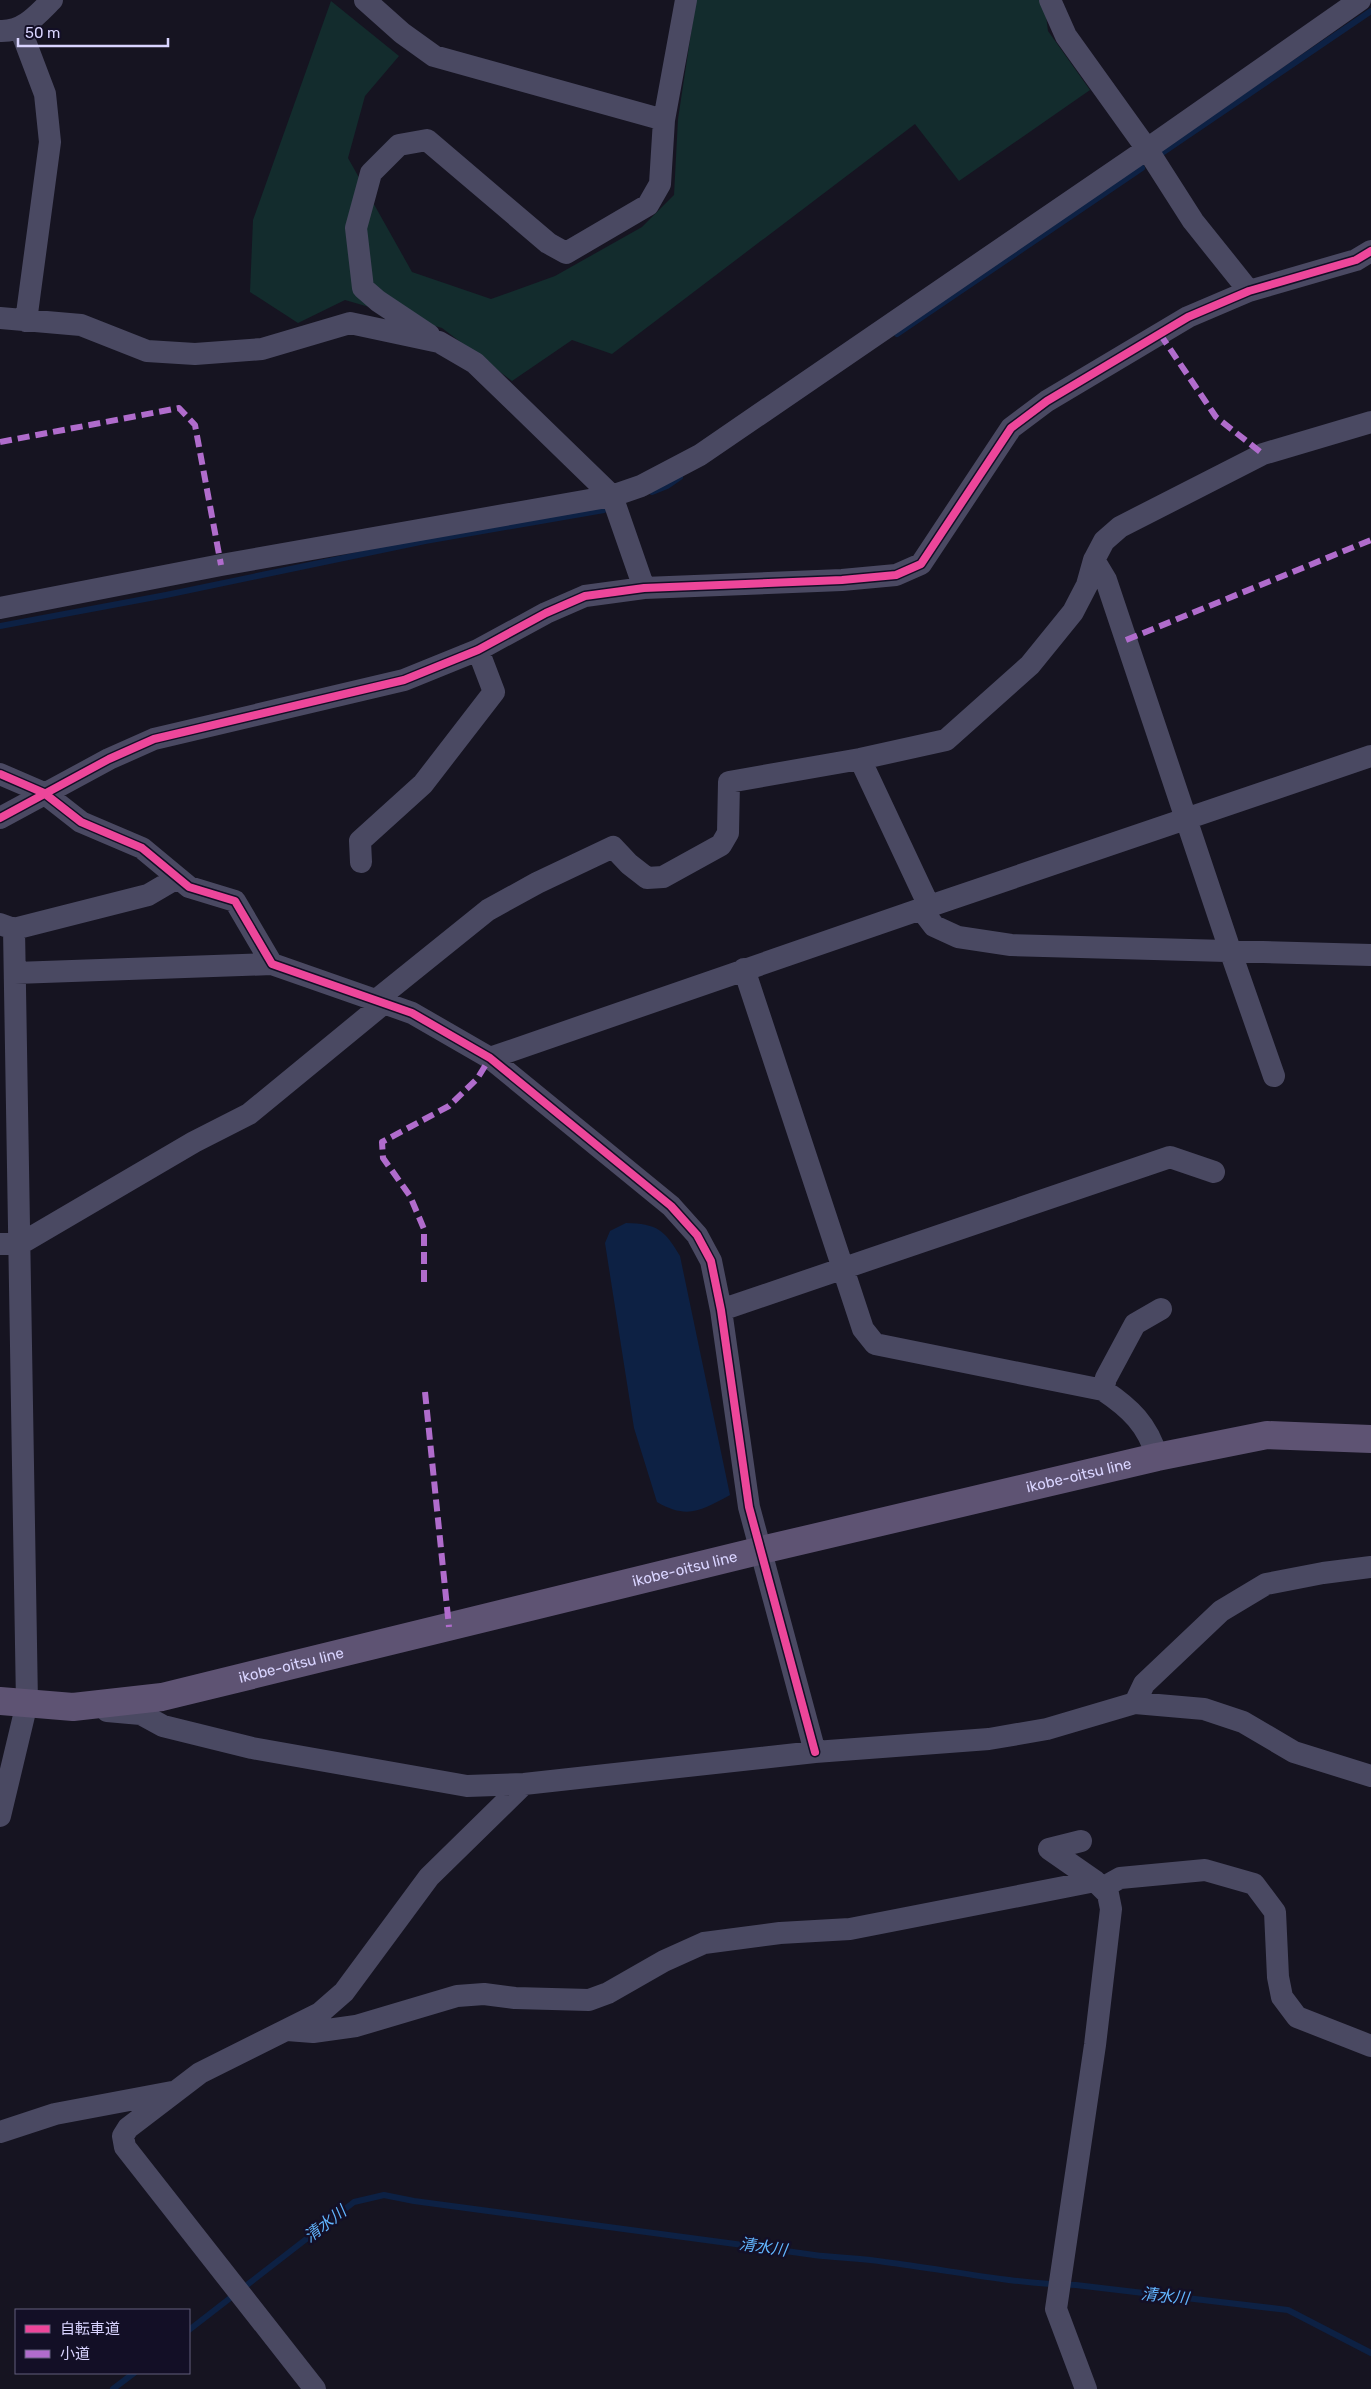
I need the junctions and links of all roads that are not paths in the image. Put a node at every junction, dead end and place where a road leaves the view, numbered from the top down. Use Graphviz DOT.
graph roads {
  1 [pos="52,0"];
  2 [pos="366,0"];
  3 [pos="686,0"];
  4 [pos="1050,0"];
  5 [pos="1360,0"];
  6 [pos="10,29"];
  7 [pos="664,120"];
  8 [pos="1146,149"];
  9 [pos="1371,251"];
  10 [pos="1249,291"];
  11 [pos="0,318"];
  12 [pos="26,321"];
  13 [pos="439,342"];
  14 [pos="1371,422"];
  15 [pos="612,496"];
  16 [pos="1094,560"];
  17 [pos="644,588"];
  18 [pos="0,608"];
  19 [pos="478,650"];
  20 [pos="1371,756"];
  21 [pos="860,759"];
  22 [pos="0,774"];
  23 [pos="44,793"];
  24 [pos="0,818"];
  25 [pos="1186,818"];
  26 [pos="361,862"];
  27 [pos="177,878"];
  28 [pos="925,907"];
  29 [pos="7,926"];
  30 [pos="1231,952"];
  31 [pos="1371,955"];
  32 [pos="272,964"];
  33 [pos="744,969"];
  34 [pos="15,973"];
  35 [pos="379,1003"];
  36 [pos="490,1058"];
  37 [pos="1274,1076"];
  38 [pos="1214,1172"];
  39 [pos="10,1244"];
  40 [pos="843,1267"];
  41 [pos="1161,1309"];
  42 [pos="721,1310"];
  43 [pos="1103,1390"];
  44 [pos="1371,1439"];
  45 [pos="1157,1457"];
  46 [pos="762,1550"];
  47 [pos="1371,1567"];
  48 [pos="0,1701"];
  49 [pos="27,1703"];
  50 [pos="1135,1703"];
  51 [pos="73,1707"];
  52 [pos="815,1752"];
  53 [pos="1371,1776"];
  54 [pos="524,1784"];
  55 [pos="0,1816"];
  56 [pos="1081,1842"];
  57 [pos="1099,1884"];
  58 [pos="286,2030"];
  59 [pos="1371,2046"];
  60 [pos="176,2091"];
  61 [pos="0,2132"];
  62 [pos="315,2389"];
  63 [pos="1086,2389"];
  1 -- 6 [label="street"];
  2 -- 7 [label="street"];
  3 -- 7 [label="street"];
  4 -- 8 [label="street"];
  5 -- 8 [label="street"];
  6 -- 12 [label="street"];
  7 -- 13 [label="street"];
  8 -- 10 [label="street"];
  8 -- 15 [label="street"];
  9 -- 10 [label="street"];
  10 -- 17 [label="street"];
  11 -- 12 [label="street"];
  12 -- 13 [label="street"];
  13 -- 15 [label="street"];
  14 -- 16 [label="street"];
  15 -- 17 [label="street"];
  15 -- 18 [label="street"];
  16 -- 21 [label="street"];
  16 -- 25 [label="street"];
  17 -- 19 [label="street"];
  19 -- 23 [label="street"];
  19 -- 26 [label="street"];
  20 -- 25 [label="street"];
  21 -- 28 [label="street"];
  21 -- 35 [label="street"];
  22 -- 23 [label="street"];
  23 -- 24 [label="street"];
  23 -- 27 [label="street"];
  25 -- 28 [label="street"];
  25 -- 30 [label="street"];
  27 -- 29 [label="street"];
  27 -- 32 [label="street"];
  28 -- 30 [label="street"];
  28 -- 33 [label="street"];
  29 -- 34 [label="street"];
  30 -- 31 [label="street"];
  30 -- 37 [label="street"];
  32 -- 34 [label="street"];
  32 -- 35 [label="street"];
  33 -- 36 [label="street"];
  33 -- 40 [label="street"];
  34 -- 39 [label="street"];
  35 -- 36 [label="street"];
  35 -- 39 [label="street"];
  36 -- 42 [label="street"];
  38 -- 40 [label="street"];
  39 -- 49 [label="street"];
  40 -- 42 [label="street"];
  40 -- 43 [label="street"];
  41 -- 43 [label="street"];
  42 -- 46 [label="street"];
  43 -- 45 [label="street"];
  44 -- 45 [label="main road, ikobe-oitsu line"];
  45 -- 46 [label="main road, ikobe-oitsu line"];
  46 -- 51 [label="main road, ikobe-oitsu line"];
  46 -- 52 [label="street"];
  47 -- 50 [label="street"];
  48 -- 49 [label="main road, ikobe-oitsu line"];
  49 -- 51 [label="main road, ikobe-oitsu line"];
  49 -- 55 [label="street"];
  50 -- 52 [label="street"];
  50 -- 53 [label="street"];
  51 -- 54 [label="street"];
  52 -- 54 [label="street"];
  54 -- 58 [label="street"];
  56 -- 57 [label="street"];
  57 -- 58 [label="street"];
  57 -- 59 [label="street"];
  57 -- 63 [label="street"];
  58 -- 60 [label="street"];
  60 -- 61 [label="street"];
  60 -- 62 [label="street"];
}
